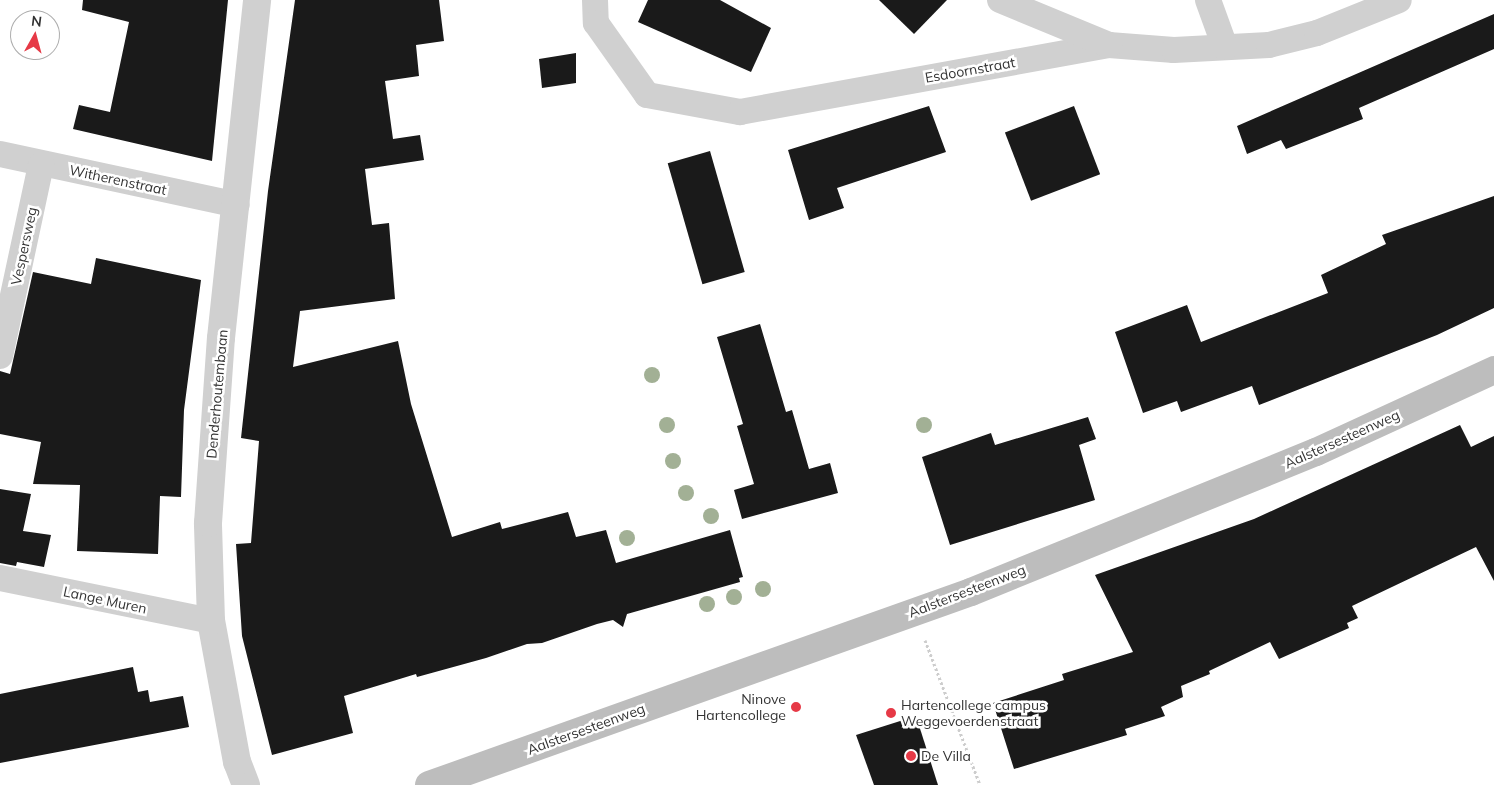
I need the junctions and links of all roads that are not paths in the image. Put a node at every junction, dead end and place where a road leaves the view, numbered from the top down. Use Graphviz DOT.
graph roads {
  1 [pos="257,0"];
  2 [pos="594,0"];
  3 [pos="1000,0"];
  4 [pos="1208,0"];
  5 [pos="1399,0"];
  6 [pos="1109,45"];
  7 [pos="1225,47"];
  8 [pos="0,154"];
  9 [pos="41,164"];
  10 [pos="237,205"];
  11 [pos="0,356"];
  12 [pos="1494,370"];
  13 [pos="0,578"];
  14 [pos="211,621"];
  15 [pos="246,785"];
  16 [pos="429,785"];
  1 -- 10 [label="street, Denderhoutembaan"];
  2 -- 6 [label="street, Esdoornstraat"];
  3 -- 6 [label="street"];
  4 -- 7 [label="street"];
  5 -- 7 [label="street, Esdoornstraat"];
  6 -- 7 [label="street, Esdoornstraat"];
  8 -- 9 [label="street, Witherenstraat"];
  9 -- 10 [label="street, Witherenstraat"];
  9 -- 11 [label="street, Vespersweg"];
  10 -- 14 [label="street, Denderhoutembaan"];
  12 -- 16 [label="main road, Aalstersesteenweg"];
  13 -- 14 [label="street, Lange Muren"];
  14 -- 15 [label="street, Denderhoutembaan"];
}
